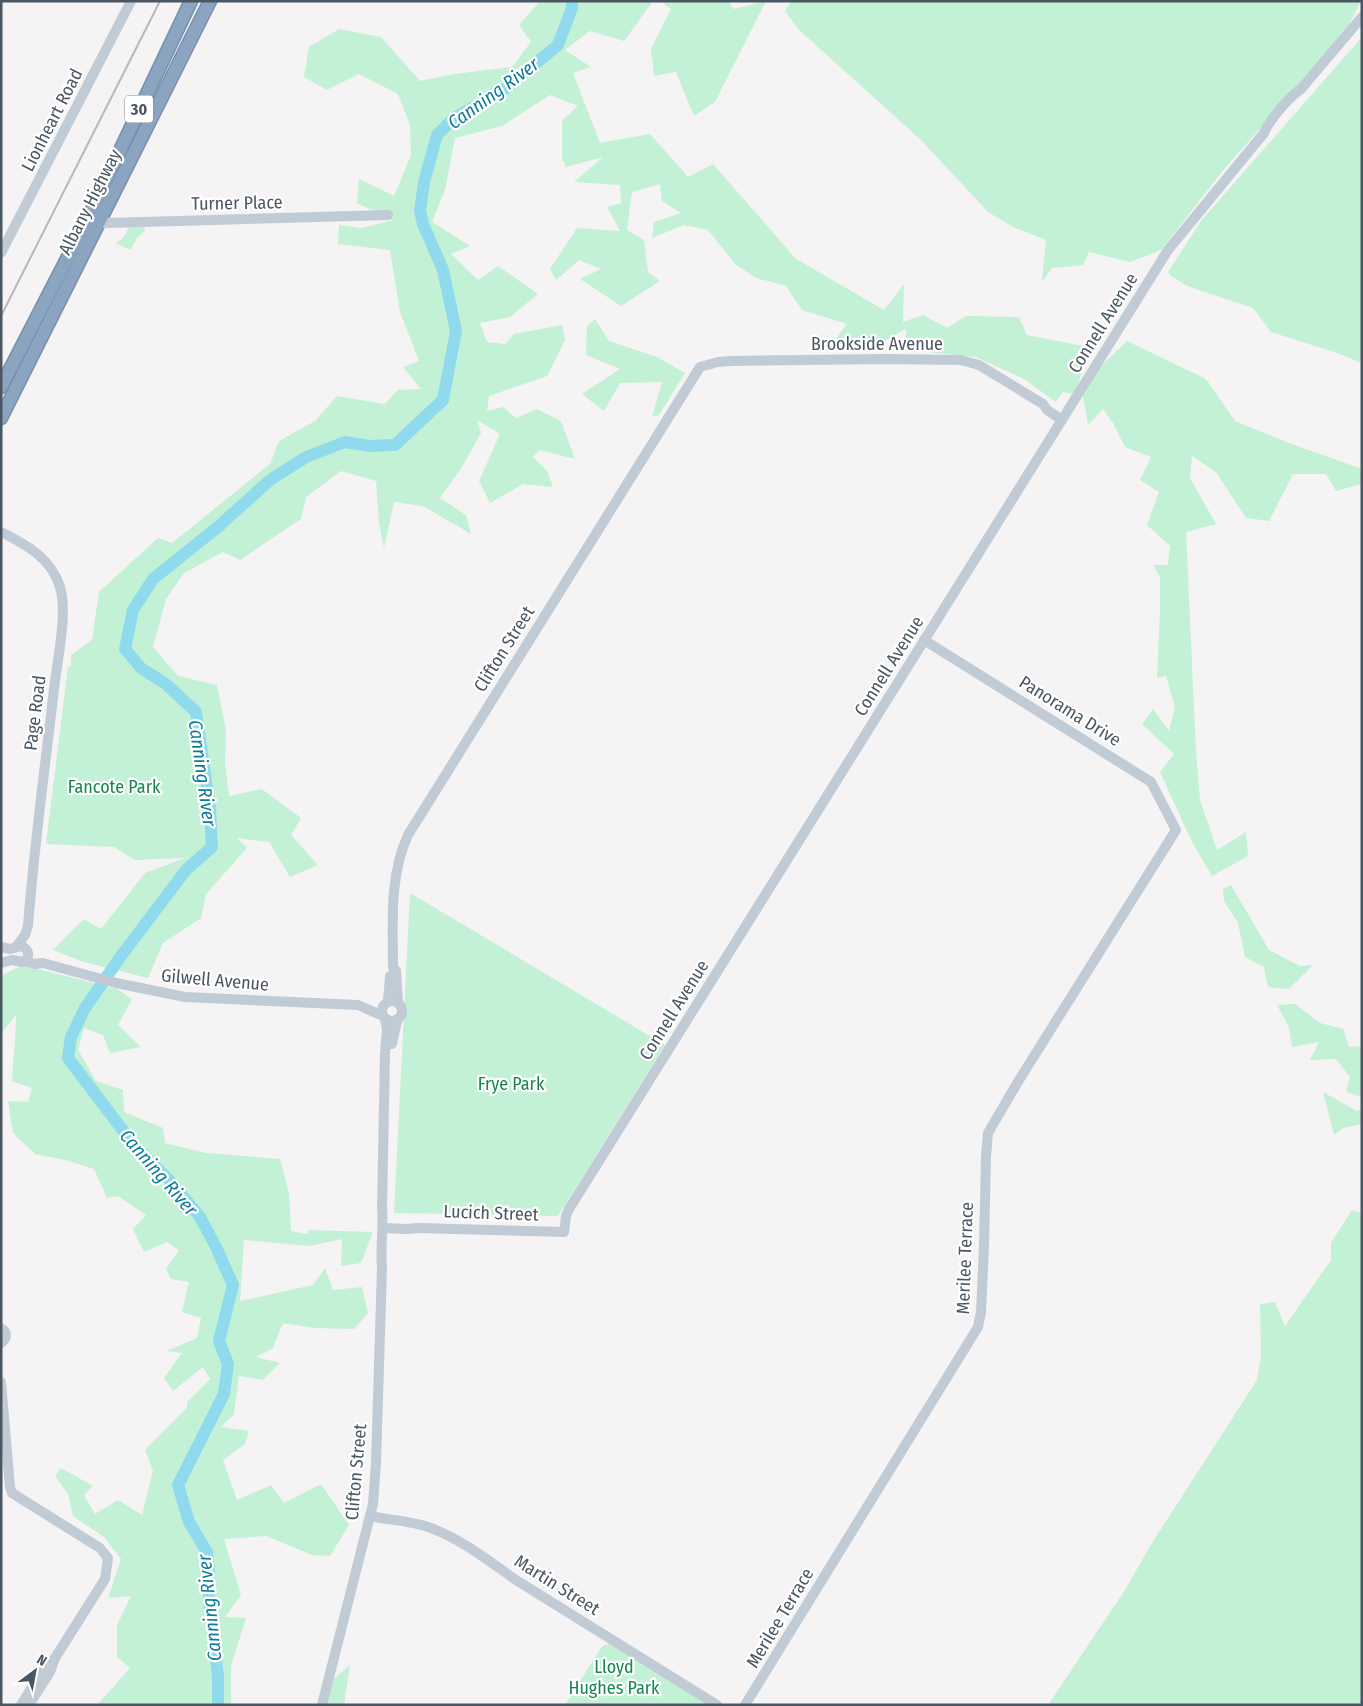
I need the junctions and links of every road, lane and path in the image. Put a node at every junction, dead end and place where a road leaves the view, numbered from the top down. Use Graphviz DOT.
graph roads {
  1 [pos="131,1"];
  2 [pos="190,3"];
  3 [pos="207,6"];
  4 [pos="1362,17"];
  5 [pos="388,215"];
  6 [pos="93,220"];
  7 [pos="1,253"];
  8 [pos="700,367"];
  9 [pos="1,387"];
  10 [pos="1064,416"];
  11 [pos="1,418"];
  12 [pos="1,532"];
  13 [pos="924,640"];
  14 [pos="1176,830"];
  15 [pos="1,947"];
  16 [pos="24,953"];
  17 [pos="1,963"];
  18 [pos="390,1003"];
  19 [pos="358,1006"];
  20 [pos="384,1017"];
  21 [pos="397,1021"];
  22 [pos="386,1226"];
  23 [pos="564,1232"];
  24 [pos="1,1328"];
  25 [pos="1,1343"];
  26 [pos="1,1382"];
  27 [pos="370,1516"];
  28 [pos="55,1658"];
  29 [pos="21,1705"];
  30 [pos="29,1705"];
  31 [pos="322,1705"];
  32 [pos="717,1705"];
  33 [pos="745,1705"];
  1 -- 7 [label="street, Lionheart Road"];
  2 -- 3 [label="highway"];
  2 -- 6 [label="highway, Albany Highway / 30"];
  3 -- 6 [label="highway, Albany Highway / 30"];
  4 -- 10 [label="street, Connell Avenue"];
  5 -- 6 [label="street, Turner Place"];
  6 -- 9 [label="highway, Albany Highway / 30"];
  6 -- 11 [label="highway, Albany Highway / 30"];
  8 -- 10 [label="street, Brookside Avenue"];
  8 -- 18 [label="street, Clifton Street"];
  10 -- 13 [label="street, Connell Avenue"];
  12 -- 16 [label="street, Page Road"];
  13 -- 14 [label="street, Panorama Drive"];
  13 -- 23 [label="street, Connell Avenue"];
  14 -- 33 [label="street, Merilee Terrace"];
  15 -- 16 [label="street"];
  16 -- 17 [label="street"];
  16 -- 19 [label="street, Gilwell Avenue"];
  18 -- 19 [label="street, Gilwell Avenue"];
  18 -- 20 [label="street"];
  18 -- 21 [label="street"];
  19 -- 20 [label="street, Gilwell Avenue"];
  20 -- 21 [label="street"];
  20 -- 22 [label="street, Clifton Street"];
  21 -- 22 [label="street, Clifton Street"];
  22 -- 23 [label="street, Lucich Street"];
  22 -- 27 [label="street, Clifton Street"];
  24 -- 25 [label="street"];
  26 -- 28 [label="street"];
  27 -- 31 [label="street, Clifton Street"];
  27 -- 32 [label="street, Martin Street"];
  28 -- 29 [label="street"];
  28 -- 30 [label="street"];
}
